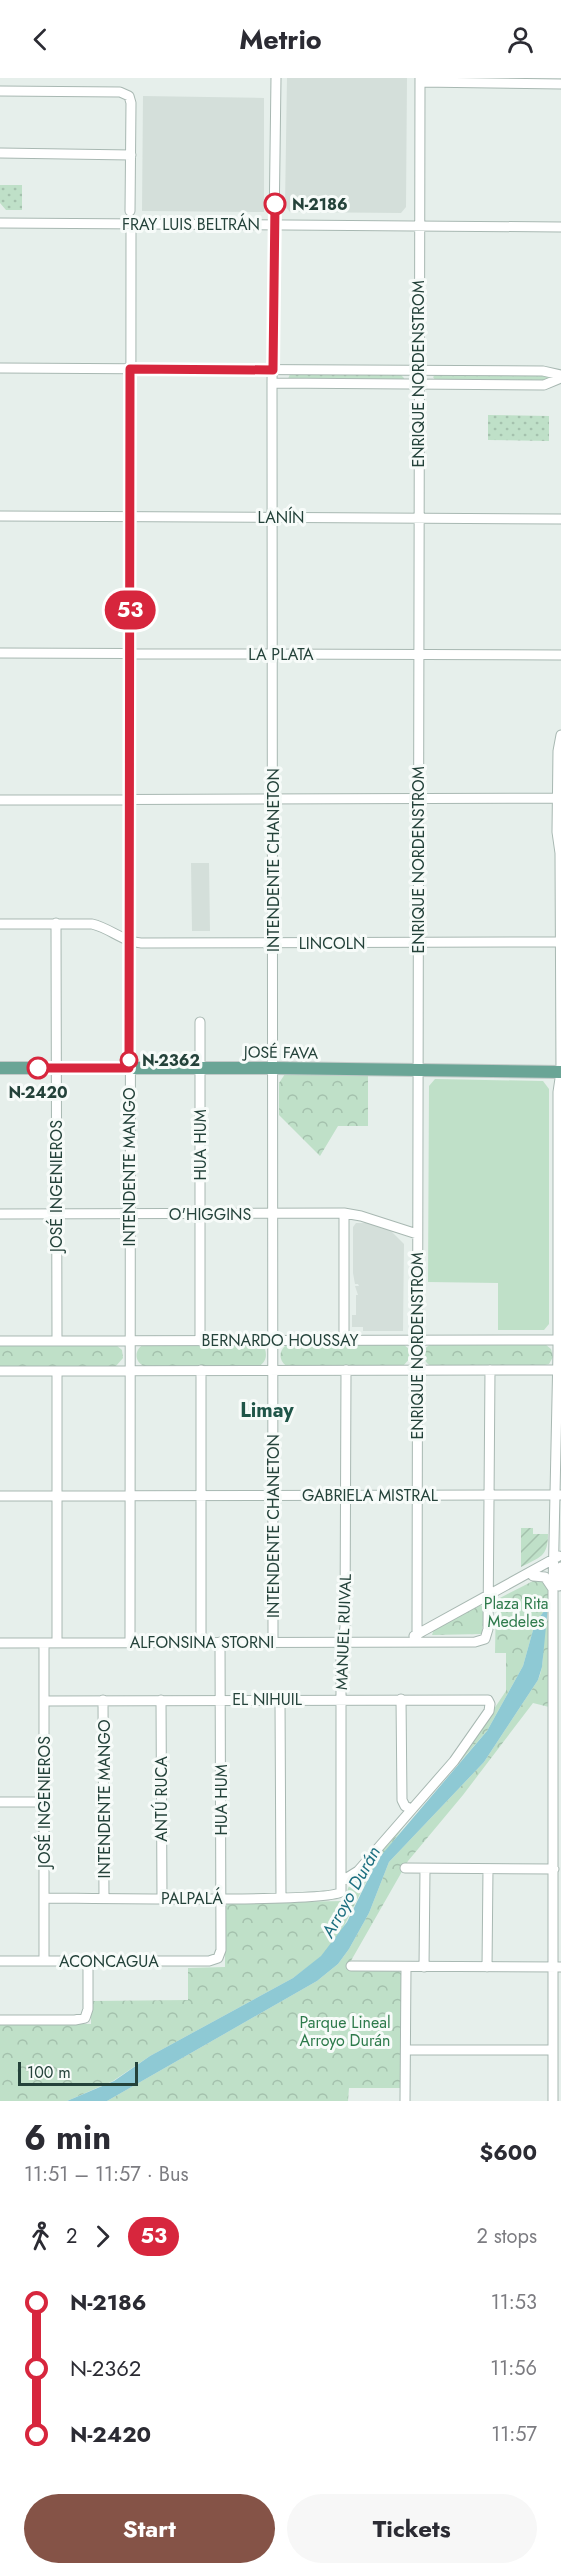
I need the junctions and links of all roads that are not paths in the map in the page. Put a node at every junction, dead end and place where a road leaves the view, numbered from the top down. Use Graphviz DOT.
graph roads {
  1 [pos="276,78"];
  2 [pos="420,80"];
  3 [pos="561,84"];
  4 [pos="0,91"];
  5 [pos="0,153"];
  6 [pos="131,155"];
  7 [pos="130,211"];
  8 [pos="0,223"];
  9 [pos="131,224"];
  10 [pos="274,225"];
  11 [pos="419,226"];
  12 [pos="561,227"];
  13 [pos="0,369"];
  14 [pos="130,369"];
  15 [pos="273,370"];
  16 [pos="418,371"];
  17 [pos="561,376"];
  18 [pos="272,383"];
  19 [pos="418,384"];
  20 [pos="0,516"];
  21 [pos="130,517"];
  22 [pos="273,517"];
  23 [pos="418,518"];
  24 [pos="561,519"];
  25 [pos="0,653"];
  26 [pos="130,653"];
  27 [pos="273,654"];
  28 [pos="418,655"];
  29 [pos="561,656"];
  30 [pos="561,735"];
  31 [pos="557,798"];
  32 [pos="273,799"];
  33 [pos="417,799"];
  34 [pos="0,800"];
  35 [pos="129,800"];
  36 [pos="560,846"];
  37 [pos="56,923"];
  38 [pos="0,924"];
  39 [pos="129,941"];
  40 [pos="417,942"];
  41 [pos="560,942"];
  42 [pos="274,943"];
  43 [pos="561,974"];
  44 [pos="200,1022"];
  45 [pos="0,1068"];
  46 [pos="56,1068"];
  47 [pos="129,1068"];
  48 [pos="200,1068"];
  49 [pos="274,1068"];
  50 [pos="417,1070"];
  51 [pos="561,1072"];
  52 [pos="344,1213"];
  53 [pos="0,1214"];
  54 [pos="57,1214"];
  55 [pos="129,1214"];
  56 [pos="200,1214"];
  57 [pos="274,1214"];
  58 [pos="417,1234"];
  59 [pos="274,1340"];
  60 [pos="344,1340"];
  61 [pos="417,1340"];
  62 [pos="560,1340"];
  63 [pos="0,1341"];
  64 [pos="57,1341"];
  65 [pos="129,1341"];
  66 [pos="200,1341"];
  67 [pos="201,1370"];
  68 [pos="273,1370"];
  69 [pos="346,1370"];
  70 [pos="417,1370"];
  71 [pos="490,1370"];
  72 [pos="559,1370"];
  73 [pos="0,1371"];
  74 [pos="57,1371"];
  75 [pos="129,1371"];
  76 [pos="273,1495"];
  77 [pos="345,1495"];
  78 [pos="417,1495"];
  79 [pos="489,1495"];
  80 [pos="558,1495"];
  81 [pos="0,1496"];
  82 [pos="57,1496"];
  83 [pos="129,1496"];
  84 [pos="201,1496"];
  85 [pos="559,1561"];
  86 [pos="532,1576"];
  87 [pos="507,1586"];
  88 [pos="553,1589"];
  89 [pos="489,1595"];
  90 [pos="417,1638"];
  91 [pos="130,1642"];
  92 [pos="201,1642"];
  93 [pos="220,1642"];
  94 [pos="273,1642"];
  95 [pos="343,1642"];
  96 [pos="555,1642"];
  97 [pos="0,1643"];
  98 [pos="44,1643"];
  99 [pos="57,1643"];
  100 [pos="558,1662"];
  101 [pos="558,1695"];
  102 [pos="280,1699"];
  103 [pos="341,1699"];
  104 [pos="401,1699"];
  105 [pos="103,1700"];
  106 [pos="161,1700"];
  107 [pos="220,1700"];
  108 [pos="44,1701"];
  109 [pos="558,1785"];
  110 [pos="0,1802"];
  111 [pos="44,1802"];
  112 [pos="411,1809"];
  113 [pos="405,1868"];
  114 [pos="425,1869"];
  115 [pos="488,1869"];
  116 [pos="557,1872"];
  117 [pos="342,1881"];
  118 [pos="339,1894"];
  119 [pos="44,1898"];
  120 [pos="104,1898"];
  121 [pos="162,1898"];
  122 [pos="221,1898"];
  123 [pos="280,1898"];
  124 [pos="218,1958"];
  125 [pos="0,1961"];
  126 [pos="44,1961"];
  127 [pos="88,1961"];
  128 [pos="351,1966"];
  129 [pos="406,1966"];
  130 [pos="424,1966"];
  131 [pos="487,1967"];
  132 [pos="558,1967"];
  133 [pos="0,2020"];
  134 [pos="406,2050"];
  135 [pos="554,2050"];
  136 [pos="405,2101"];
  137 [pos="553,2101"];
  1 -- 10 [label="street, INTENDENTE CHANETON"];
  2 -- 3 [label="street"];
  2 -- 11 [label="street, ENRIQUE NORDENSTROM"];
  4 -- 6 [label="street"];
  5 -- 6 [label="street"];
  6 -- 7 [label="street"];
  8 -- 9 [label="street, FRAY LUIS BELTRÁN"];
  9 -- 10 [label="street, FRAY LUIS BELTRÁN"];
  9 -- 14 [label="street, INTENDENTE MANGO"];
  10 -- 11 [label="street, FRAY LUIS BELTRÁN"];
  10 -- 15 [label="street, INTENDENTE CHANETON"];
  11 -- 12 [label="street, FRAY LUIS BELTRÁN"];
  11 -- 16 [label="street, ENRIQUE NORDENSTROM"];
  13 -- 14 [label="street"];
  14 -- 15 [label="street"];
  14 -- 21 [label="street, INTENDENTE MANGO"];
  15 -- 16 [label="street"];
  15 -- 18 [label="street, INTENDENTE CHANETON"];
  16 -- 17 [label="street"];
  16 -- 19 [label="street, ENRIQUE NORDENSTROM"];
  17 -- 19 [label="street"];
  18 -- 19 [label="street"];
  18 -- 22 [label="street, INTENDENTE CHANETON"];
  19 -- 23 [label="street, ENRIQUE NORDENSTROM"];
  20 -- 21 [label="street, LANÍN"];
  21 -- 22 [label="street, LANÍN"];
  21 -- 26 [label="street, INTENDENTE MANGO"];
  22 -- 23 [label="street, LANÍN"];
  22 -- 27 [label="street, INTENDENTE CHANETON"];
  23 -- 24 [label="street, LANÍN"];
  23 -- 28 [label="street, ENRIQUE NORDENSTROM"];
  25 -- 26 [label="street, LA PLATA"];
  26 -- 27 [label="street, LA PLATA"];
  26 -- 35 [label="street, INTENDENTE MANGO"];
  27 -- 28 [label="street, LA PLATA"];
  27 -- 32 [label="street, INTENDENTE CHANETON"];
  28 -- 29 [label="street, LA PLATA"];
  28 -- 33 [label="street, ENRIQUE NORDENSTROM"];
  30 -- 31 [label="street"];
  31 -- 33 [label="street"];
  31 -- 36 [label="street"];
  32 -- 33 [label="street"];
  32 -- 35 [label="street"];
  32 -- 42 [label="street, INTENDENTE CHANETON"];
  33 -- 40 [label="street, ENRIQUE NORDENSTROM"];
  34 -- 35 [label="street"];
  35 -- 39 [label="street, INTENDENTE MANGO"];
  36 -- 41 [label="street"];
  37 -- 38 [label="street, LINCOLN"];
  37 -- 39 [label="street, LINCOLN"];
  37 -- 46 [label="street, JOSÉ INGENIEROS"];
  39 -- 42 [label="street, LINCOLN"];
  39 -- 47 [label="street, INTENDENTE MANGO"];
  40 -- 41 [label="street, LINCOLN"];
  40 -- 42 [label="street, LINCOLN"];
  40 -- 50 [label="street, ENRIQUE NORDENSTROM"];
  41 -- 43 [label="street"];
  42 -- 49 [label="street, INTENDENTE CHANETON"];
  43 -- 51 [label="street"];
  44 -- 48 [label="street, HUA HUM"];
  45 -- 46 [label="main road, JOSÉ FAVA"];
  46 -- 47 [label="main road, JOSÉ FAVA"];
  46 -- 54 [label="street, JOSÉ INGENIEROS"];
  47 -- 48 [label="main road, JOSÉ FAVA"];
  47 -- 55 [label="street, INTENDENTE MANGO"];
  48 -- 49 [label="main road, JOSÉ FAVA"];
  48 -- 56 [label="street, HUA HUM"];
  49 -- 50 [label="main road, JOSÉ FAVA"];
  49 -- 57 [label="street, INTENDENTE CHANETON"];
  50 -- 51 [label="main road, JOSÉ FAVA"];
  50 -- 58 [label="street, ENRIQUE NORDENSTROM"];
  51 -- 62 [label="street"];
  52 -- 57 [label="street, O'HIGGINS"];
  52 -- 58 [label="street, O'HIGGINS"];
  52 -- 60 [label="street"];
  53 -- 54 [label="street, O'HIGGINS"];
  54 -- 55 [label="street, O'HIGGINS"];
  54 -- 64 [label="street, JOSÉ INGENIEROS"];
  55 -- 56 [label="street, O'HIGGINS"];
  55 -- 65 [label="street, INTENDENTE MANGO"];
  56 -- 57 [label="street, O'HIGGINS"];
  56 -- 66 [label="street, HUA HUM"];
  57 -- 59 [label="street, INTENDENTE CHANETON"];
  58 -- 61 [label="street, ENRIQUE NORDENSTROM"];
  59 -- 60 [label="street, BERNARDO HOUSSAY"];
  59 -- 66 [label="street, BERNARDO HOUSSAY"];
  59 -- 68 [label="street, INTENDENTE CHANETON"];
  60 -- 61 [label="street, BERNARDO HOUSSAY"];
  61 -- 62 [label="street, BERNARDO HOUSSAY"];
  61 -- 70 [label="street, ENRIQUE NORDENSTROM"];
  62 -- 72 [label="street"];
  63 -- 64 [label="street, BERNARDO HOUSSAY"];
  64 -- 65 [label="street, BERNARDO HOUSSAY"];
  65 -- 66 [label="street, BERNARDO HOUSSAY"];
  65 -- 75 [label="street, INTENDENTE MANGO"];
  67 -- 68 [label="street, BERNARDO HOUSSAY"];
  67 -- 75 [label="street, BERNARDO HOUSSAY"];
  67 -- 84 [label="street"];
  68 -- 69 [label="street, BERNARDO HOUSSAY"];
  68 -- 76 [label="street, INTENDENTE CHANETON"];
  69 -- 70 [label="street, BERNARDO HOUSSAY"];
  69 -- 77 [label="street, MANUEL RUIVAL"];
  70 -- 71 [label="street, BERNARDO HOUSSAY"];
  70 -- 78 [label="street, ENRIQUE NORDENSTROM"];
  71 -- 72 [label="street, BERNARDO HOUSSAY"];
  71 -- 79 [label="street"];
  72 -- 80 [label="street"];
  73 -- 74 [label="street, BERNARDO HOUSSAY"];
  74 -- 75 [label="street, BERNARDO HOUSSAY"];
  74 -- 82 [label="street"];
  75 -- 83 [label="street, INTENDENTE MANGO"];
  76 -- 77 [label="street, GABRIELA MISTRAL"];
  76 -- 84 [label="street, GABRIELA MISTRAL"];
  76 -- 94 [label="street, INTENDENTE CHANETON"];
  77 -- 78 [label="street, GABRIELA MISTRAL"];
  77 -- 95 [label="street, MANUEL RUIVAL"];
  78 -- 79 [label="street, GABRIELA MISTRAL"];
  78 -- 90 [label="street, ENRIQUE NORDENSTROM"];
  79 -- 80 [label="street, GABRIELA MISTRAL"];
  79 -- 89 [label="street"];
  80 -- 85 [label="street"];
  81 -- 82 [label="street, GABRIELA MISTRAL"];
  82 -- 83 [label="street, GABRIELA MISTRAL"];
  82 -- 99 [label="street"];
  83 -- 84 [label="street, GABRIELA MISTRAL"];
  83 -- 91 [label="street, INTENDENTE MANGO"];
  84 -- 92 [label="street"];
  85 -- 86 [label="street, ALFONSINA STORNI"];
  85 -- 87 [label="street, ALFONSINA STORNI"];
  85 -- 88 [label="street"];
  85 -- 96 [label="street"];
  86 -- 87 [label="street, ALFONSINA STORNI"];
  86 -- 88 [label="street"];
  87 -- 89 [label="street, ALFONSINA STORNI"];
  88 -- 96 [label="street"];
  89 -- 90 [label="street, ALFONSINA STORNI"];
  89 -- 90 [label="street, ALFONSINA STORNI"];
  90 -- 95 [label="street, ALFONSINA STORNI"];
  91 -- 92 [label="street, ALFONSINA STORNI"];
  91 -- 99 [label="street, ALFONSINA STORNI"];
  92 -- 93 [label="street, ALFONSINA STORNI"];
  93 -- 94 [label="street, ALFONSINA STORNI"];
  93 -- 107 [label="street, HUA HUM"];
  94 -- 95 [label="street, ALFONSINA STORNI"];
  95 -- 103 [label="street, MANUEL RUIVAL"];
  96 -- 100 [label="street"];
  97 -- 98 [label="street, ALFONSINA STORNI"];
  98 -- 99 [label="street, ALFONSINA STORNI"];
  98 -- 108 [label="street, JOSÉ INGENIEROS"];
  100 -- 101 [label="street"];
  101 -- 109 [label="street"];
  102 -- 103 [label="street, EL NIHUIL"];
  102 -- 107 [label="street, EL NIHUIL"];
  102 -- 123 [label="street"];
  103 -- 104 [label="street, EL NIHUIL"];
  103 -- 117 [label="street, MANUEL RUIVAL"];
  104 -- 112 [label="street"];
  104 -- 112 [label="street, EL NIHUIL"];
  105 -- 106 [label="street, EL NIHUIL"];
  105 -- 108 [label="street, EL NIHUIL"];
  105 -- 120 [label="street, INTENDENTE MANGO"];
  106 -- 107 [label="street, EL NIHUIL"];
  106 -- 121 [label="street, ANTÚ RUCA"];
  107 -- 122 [label="street, HUA HUM"];
  108 -- 111 [label="street, JOSÉ INGENIEROS"];
  109 -- 116 [label="street"];
  110 -- 111 [label="street"];
  111 -- 119 [label="street, JOSÉ INGENIEROS"];
  112 -- 117 [label="street"];
  113 -- 114 [label="street"];
  114 -- 115 [label="street"];
  114 -- 130 [label="street"];
  115 -- 116 [label="street"];
  115 -- 131 [label="street"];
  116 -- 132 [label="street"];
  117 -- 118 [label="street, MANUEL RUIVAL"];
  118 -- 123 [label="street, PALPALÁ"];
  119 -- 120 [label="street, PALPALÁ"];
  119 -- 126 [label="street, JOSÉ INGENIEROS"];
  120 -- 121 [label="street, PALPALÁ"];
  121 -- 122 [label="street, PALPALÁ"];
  122 -- 123 [label="street, PALPALÁ"];
  122 -- 124 [label="street, HUA HUM"];
  124 -- 127 [label="street, ACONCAGUA"];
  125 -- 126 [label="street, ACONCAGUA"];
  126 -- 127 [label="street, ACONCAGUA"];
  127 -- 133 [label="street"];
  128 -- 129 [label="street"];
  129 -- 130 [label="street"];
  129 -- 134 [label="street"];
  130 -- 131 [label="street"];
  131 -- 132 [label="street"];
  132 -- 135 [label="street"];
  134 -- 135 [label="street"];
  134 -- 136 [label="street"];
  135 -- 137 [label="street"];
}
